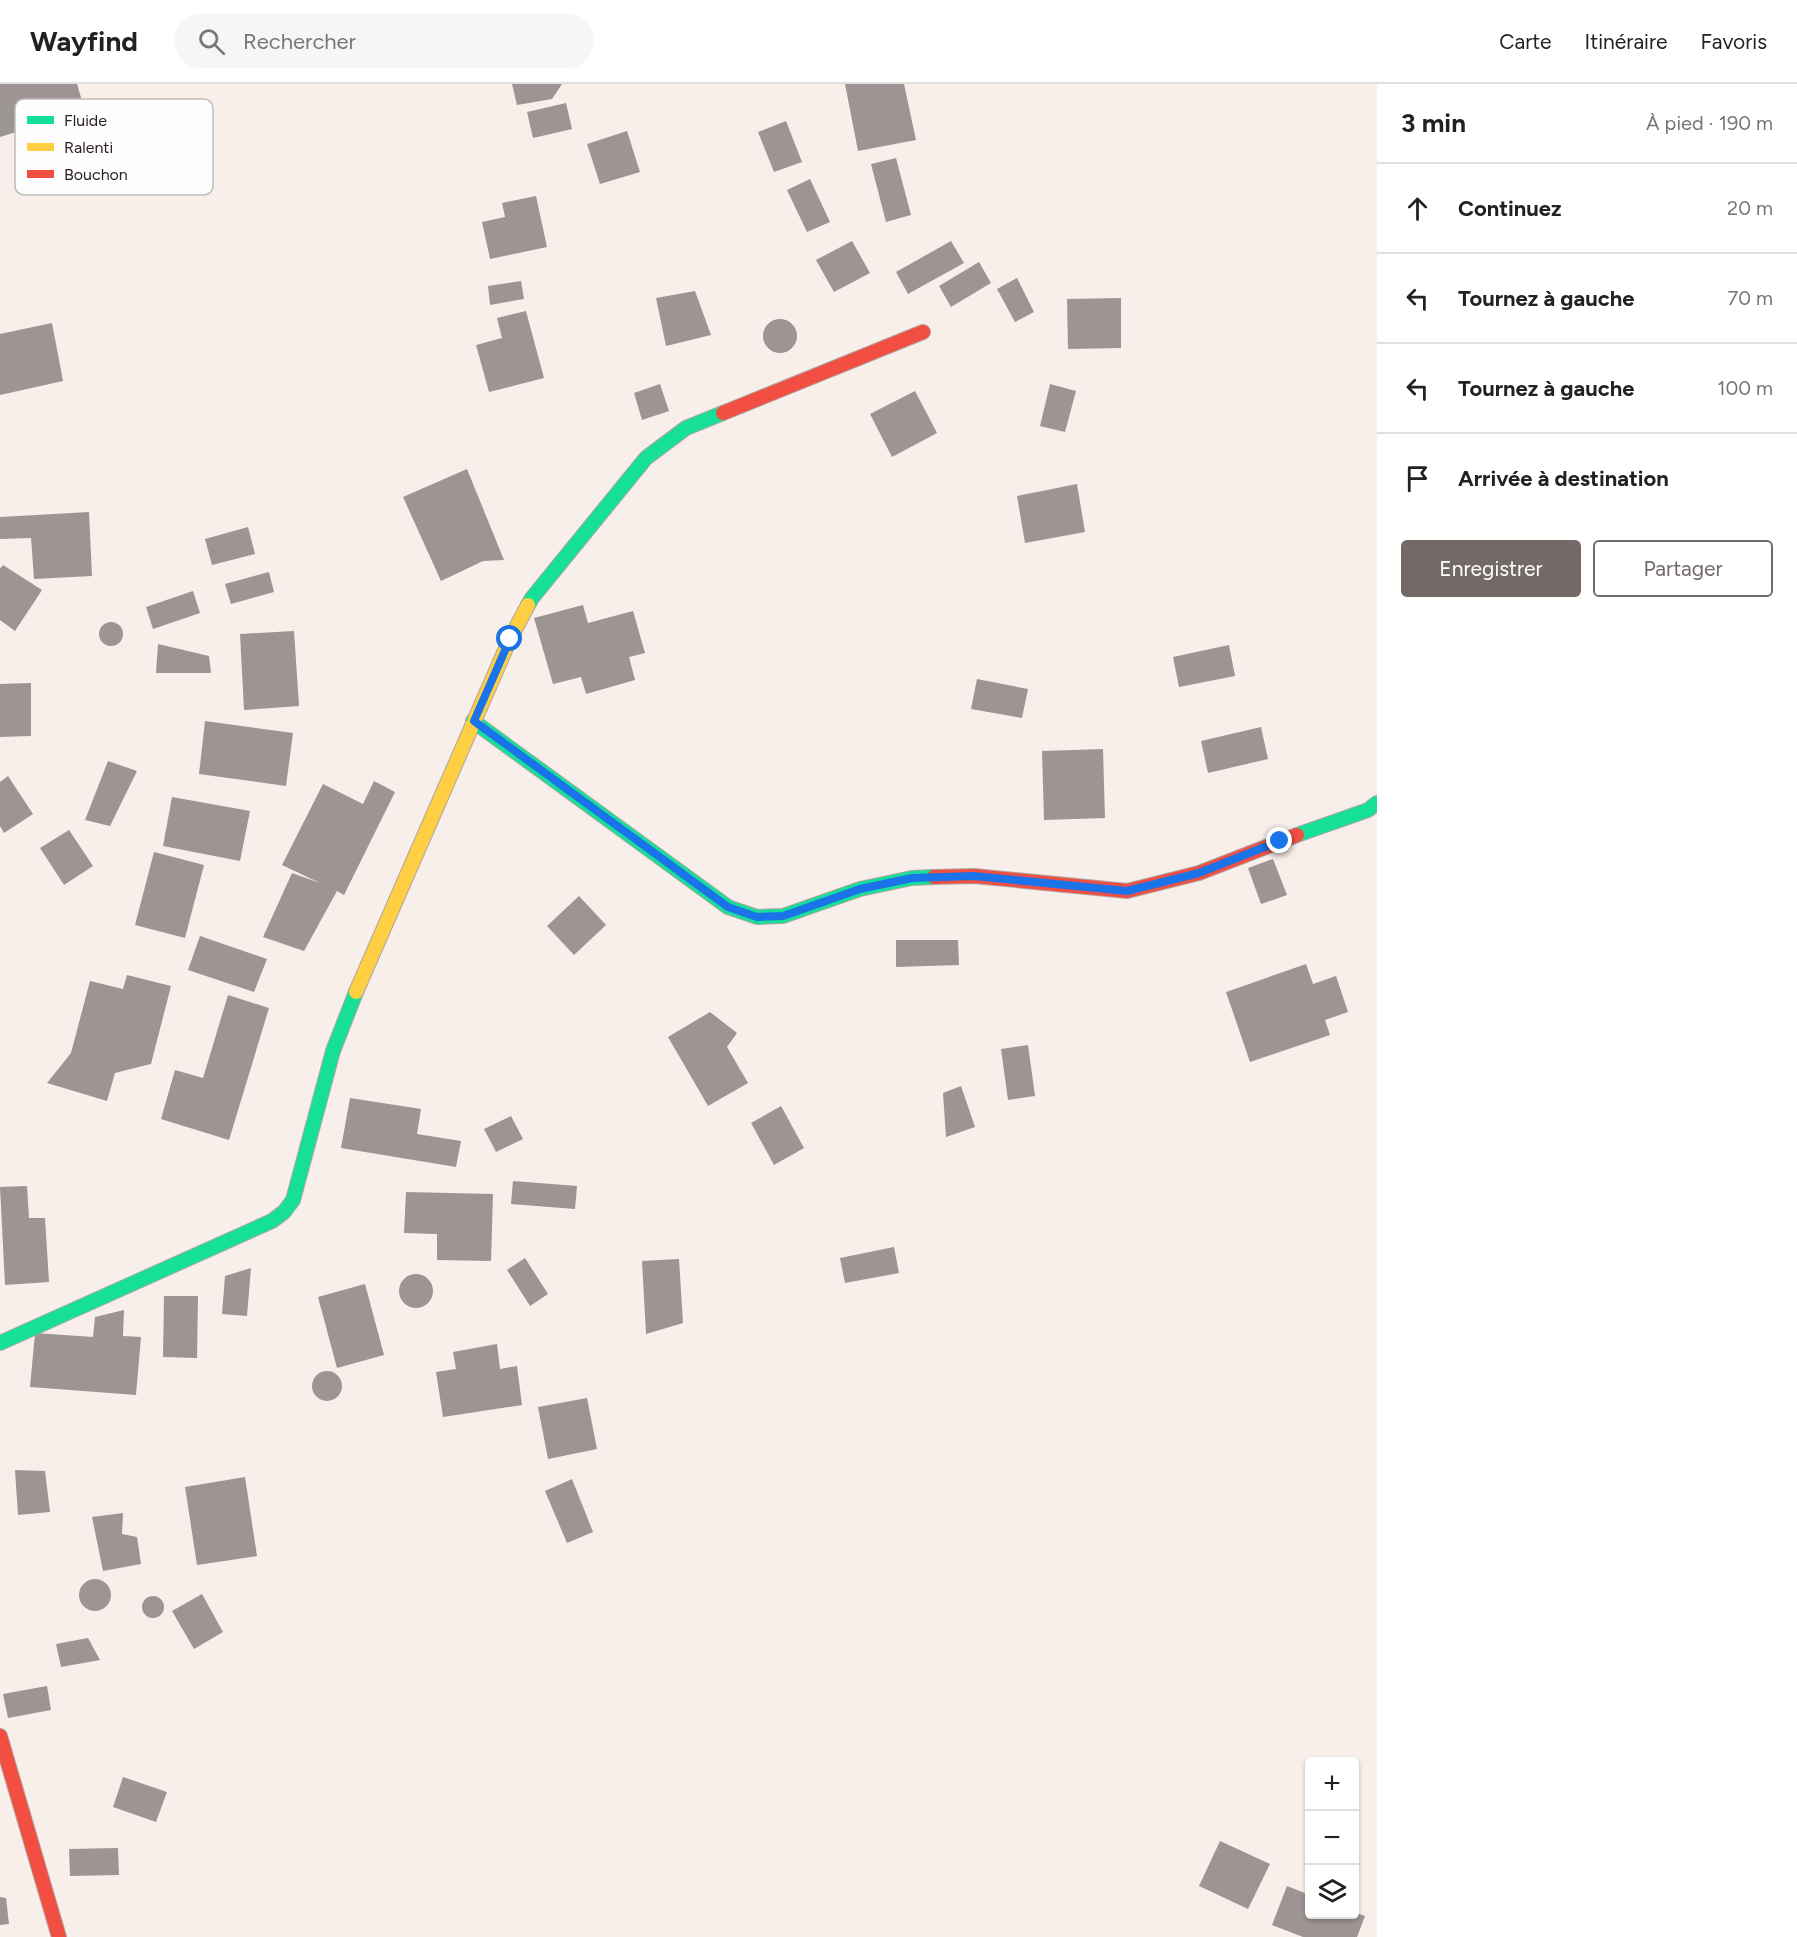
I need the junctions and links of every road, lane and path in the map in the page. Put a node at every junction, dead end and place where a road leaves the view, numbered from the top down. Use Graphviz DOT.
graph roads {
  1 [pos="923,332"];
  2 [pos="474,721"];
  3 [pos="1377,803"];
  4 [pos="0,1343"];
  5 [pos="0,1736"];
  6 [pos="59,1937"];
  1 -- 2 [label="street"];
  2 -- 3 [label="street"];
  2 -- 4 [label="street"];
  5 -- 6 [label="street"];
}
